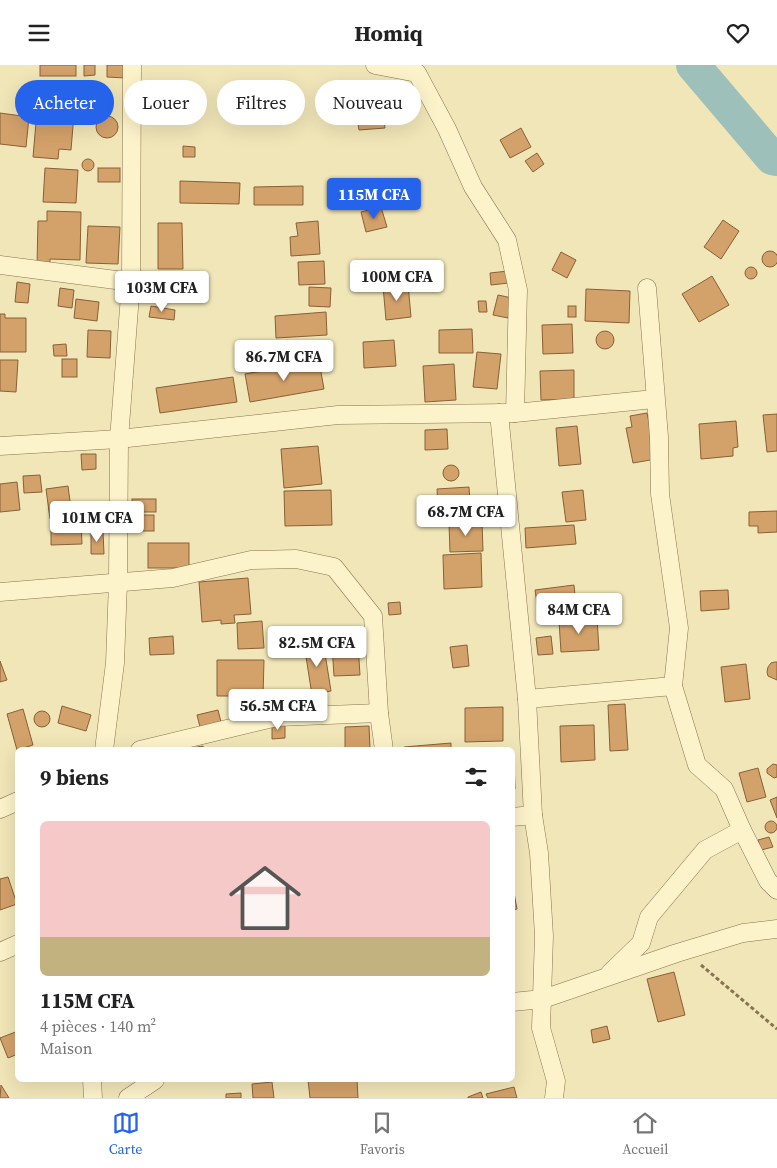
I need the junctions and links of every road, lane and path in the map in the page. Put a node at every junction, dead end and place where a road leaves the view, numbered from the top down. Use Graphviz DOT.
graph roads {
  1 [pos="132,65"];
  2 [pos="375,65"];
  3 [pos="0,265"];
  4 [pos="131,282"];
  5 [pos="647,288"];
  6 [pos="654,399"];
  7 [pos="507,413"];
  8 [pos="119,439"];
  9 [pos="0,446"];
  10 [pos="118,582"];
  11 [pos="0,592"];
  12 [pos="673,686"];
  13 [pos="527,699"];
  14 [pos="379,713"];
  15 [pos="104,747"];
  16 [pos="152,747"];
  17 [pos="384,747"];
  18 [pos="15,802"];
  19 [pos="0,809"];
  20 [pos="533,815"];
  21 [pos="515,817"];
  22 [pos="742,830"];
  23 [pos="777,890"];
  24 [pos="777,929"];
  25 [pos="15,945"];
  26 [pos="685,950"];
  27 [pos="0,952"];
  28 [pos="606,977"];
  29 [pos="543,999"];
  30 [pos="515,1002"];
  31 [pos="777,1029"];
  32 [pos="92,1082"];
  33 [pos="152,1082"];
  34 [pos="93,1098"];
  35 [pos="128,1098"];
  36 [pos="554,1098"];
  1 -- 4 [label="street"];
  2 -- 7 [label="street"];
  3 -- 4 [label="street"];
  4 -- 8 [label="street"];
  5 -- 6 [label="street"];
  6 -- 7 [label="street"];
  6 -- 12 [label="street"];
  7 -- 8 [label="street"];
  7 -- 13 [label="street"];
  8 -- 9 [label="street"];
  8 -- 10 [label="street"];
  10 -- 11 [label="street"];
  10 -- 14 [label="street"];
  10 -- 15 [label="street"];
  12 -- 13 [label="street"];
  12 -- 22 [label="street"];
  13 -- 20 [label="street"];
  14 -- 16 [label="street"];
  14 -- 17 [label="street"];
  18 -- 19 [label="street"];
  20 -- 21 [label="street"];
  20 -- 29 [label="street"];
  22 -- 23 [label="street"];
  22 -- 28 [label="street"];
  24 -- 26 [label="street"];
  25 -- 27 [label="street"];
  26 -- 28 [label="street"];
  26 -- 31 [label="path"];
  28 -- 29 [label="street"];
  29 -- 30 [label="street"];
  29 -- 36 [label="street"];
  32 -- 34 [label="street"];
  33 -- 35 [label="street"];
}
